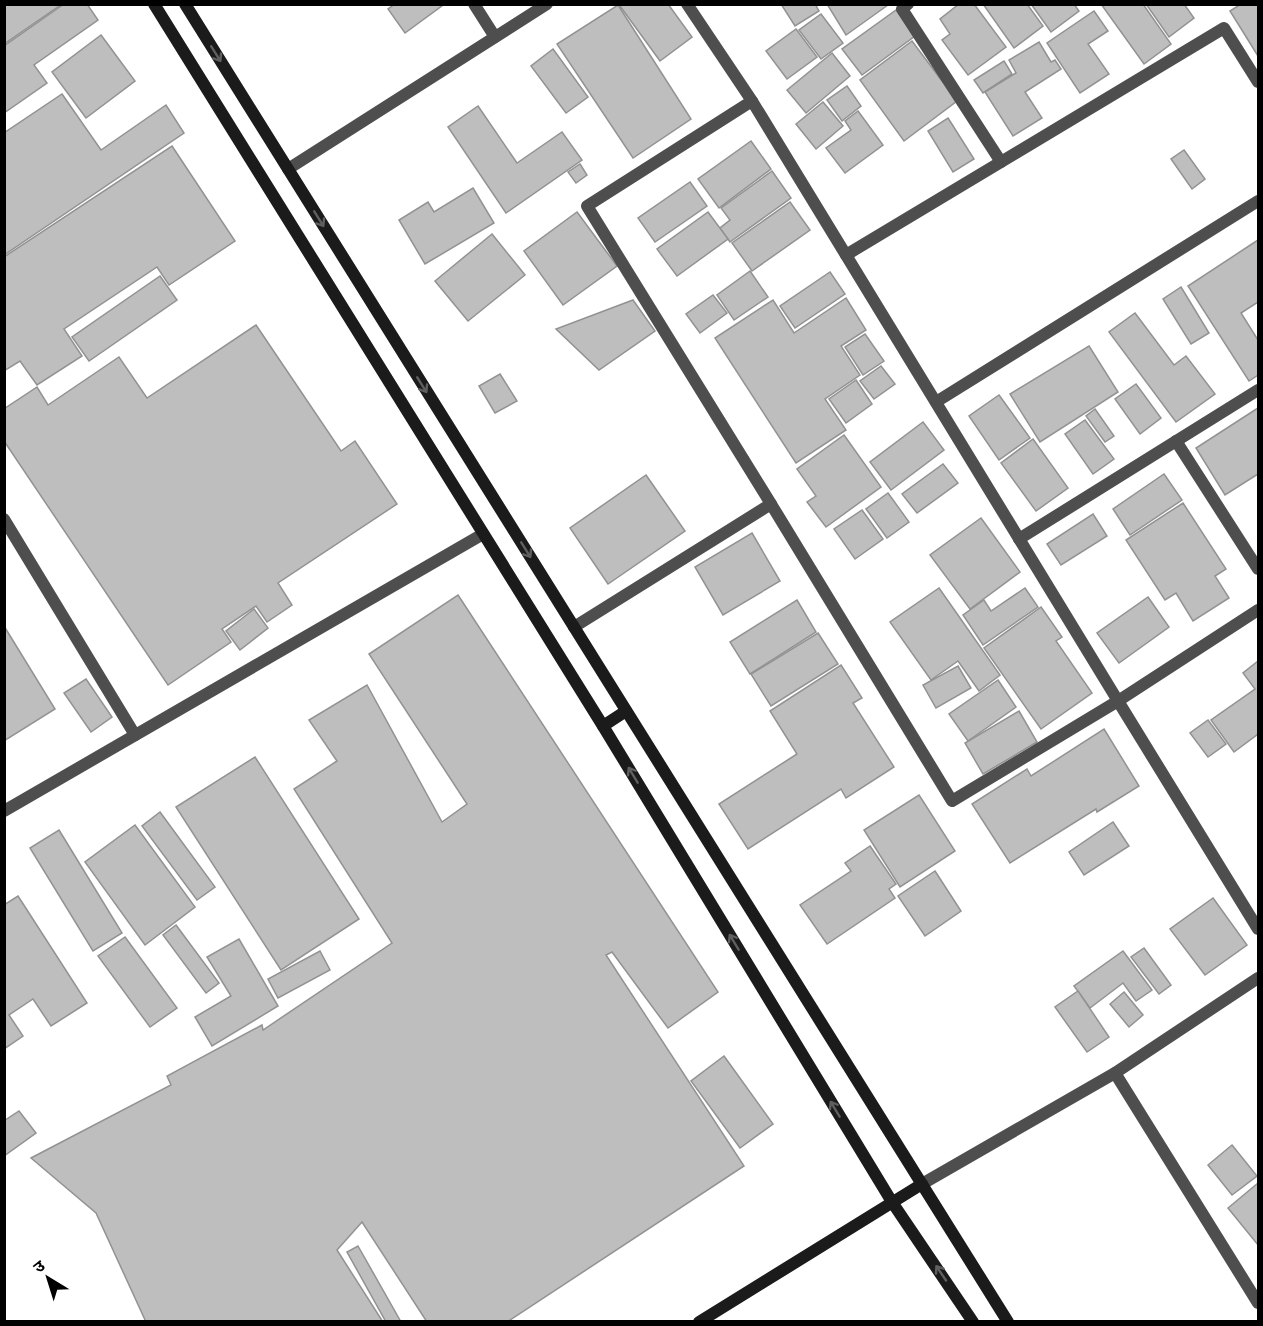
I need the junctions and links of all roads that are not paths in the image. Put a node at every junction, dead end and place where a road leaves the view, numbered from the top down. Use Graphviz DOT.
graph roads {
  1 [pos="154,4"];
  2 [pos="184,4"];
  3 [pos="474,4"];
  4 [pos="547,4"];
  5 [pos="687,4"];
  6 [pos="903,6"];
  7 [pos="495,37"];
  8 [pos="1258,82"];
  9 [pos="752,101"];
  10 [pos="1001,162"];
  11 [pos="288,170"];
  12 [pos="1258,201"];
  13 [pos="846,255"];
  14 [pos="1258,390"];
  15 [pos="936,402"];
  16 [pos="1176,441"];
  17 [pos="771,504"];
  18 [pos="4,519"];
  19 [pos="483,534"];
  20 [pos="1019,539"];
  21 [pos="1258,568"];
  22 [pos="1258,610"];
  23 [pos="574,627"];
  24 [pos="1118,701"];
  25 [pos="626,711"];
  26 [pos="603,726"];
  27 [pos="135,735"];
  28 [pos="4,811"];
  29 [pos="1258,929"];
  30 [pos="1258,978"];
  31 [pos="1115,1073"];
  32 [pos="922,1184"];
  33 [pos="892,1202"];
  34 [pos="1258,1303"];
  35 [pos="699,1322"];
  36 [pos="973,1322"];
  37 [pos="1008,1322"];
  1 -- 19 [label="street"];
  2 -- 11 [label="street, one-way"];
  3 -- 7 [label="street"];
  4 -- 7 [label="street"];
  5 -- 9 [label="street"];
  6 -- 10 [label="street"];
  7 -- 11 [label="street"];
  8 -- 10 [label="street"];
  9 -- 13 [label="street"];
  9 -- 17 [label="street"];
  10 -- 13 [label="street"];
  11 -- 23 [label="street, one-way"];
  12 -- 15 [label="street"];
  13 -- 15 [label="street"];
  14 -- 16 [label="street"];
  15 -- 20 [label="street"];
  16 -- 20 [label="street"];
  16 -- 21 [label="street"];
  17 -- 23 [label="street"];
  17 -- 24 [label="street"];
  18 -- 27 [label="street"];
  19 -- 26 [label="street"];
  19 -- 27 [label="street"];
  20 -- 24 [label="street"];
  22 -- 24 [label="street"];
  23 -- 25 [label="street"];
  24 -- 29 [label="street"];
  25 -- 26 [label="street"];
  25 -- 32 [label="street"];
  33 -- 26 [label="street, one-way"];
  27 -- 28 [label="street"];
  30 -- 31 [label="street"];
  31 -- 32 [label="street"];
  31 -- 34 [label="street"];
  32 -- 33 [label="street"];
  32 -- 37 [label="street"];
  33 -- 35 [label="street"];
  36 -- 33 [label="street, one-way"];
}
